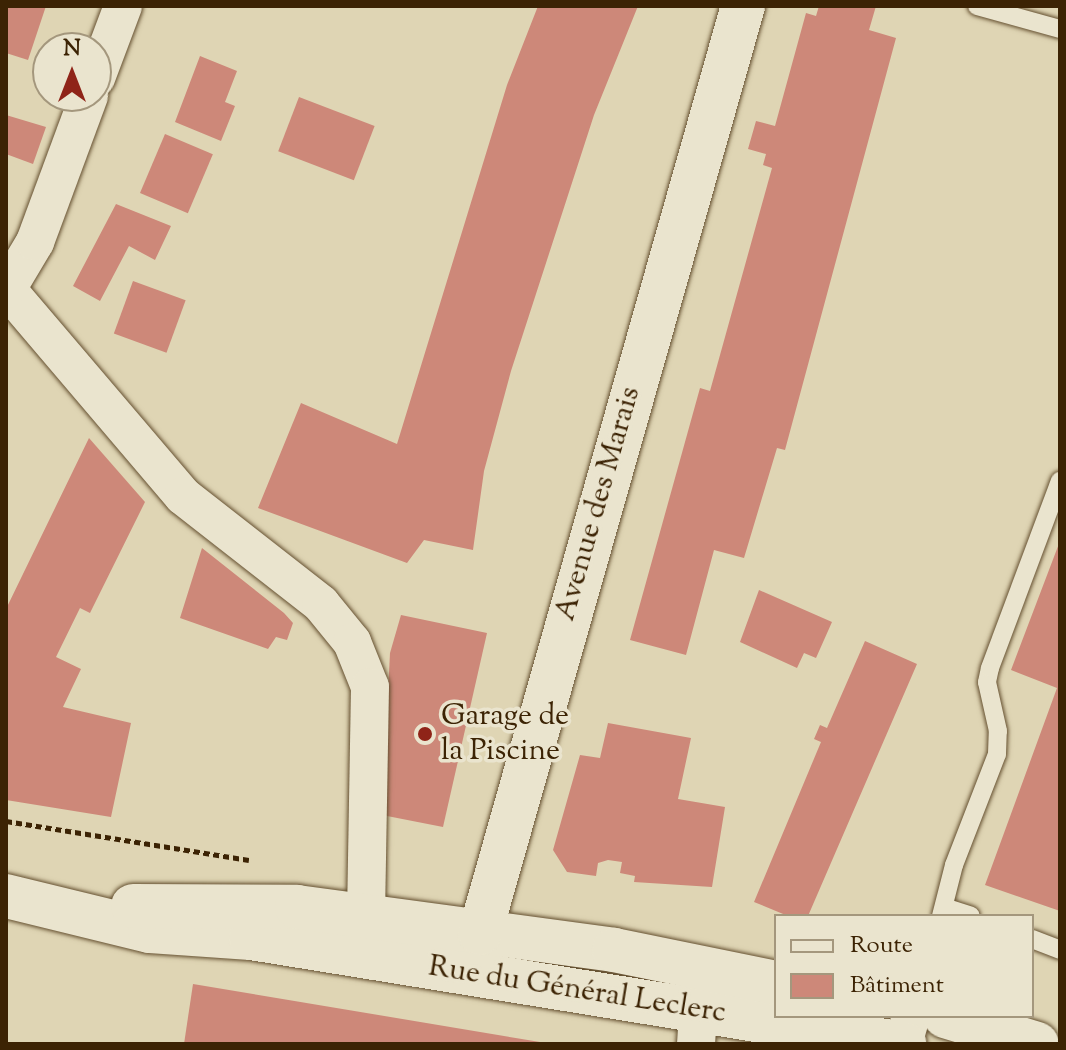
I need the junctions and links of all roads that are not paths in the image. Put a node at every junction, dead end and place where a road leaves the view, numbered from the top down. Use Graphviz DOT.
graph roads {
  1 [pos="123,6"];
  2 [pos="743,6"];
  3 [pos="977,6"];
  4 [pos="1060,29"];
  5 [pos="112,35"];
  6 [pos="83,112"];
  7 [pos="6,289"];
  8 [pos="1060,481"];
  9 [pos="26,900"];
  10 [pos="942,911"];
  11 [pos="366,926"];
  12 [pos="480,933"];
  13 [pos="251,938"];
  14 [pos="1034,940"];
  15 [pos="1060,950"];
  16 [pos="774,984"];
  17 [pos="530,987"];
  18 [pos="698,1007"];
  19 [pos="910,1018"];
  20 [pos="952,1018"];
  21 [pos="904,1044"];
  22 [pos="1037,1044"];
  1 -- 5 [label="street"];
  2 -- 12 [label="main road, Avenue des Marais"];
  3 -- 4 [label="lane"];
  6 -- 7 [label="street"];
  7 -- 11 [label="street"];
  8 -- 10 [label="lane"];
  9 -- 11 [label="main road, Rue du Général Leclerc"];
  9 -- 13 [label="main road, Rue du Général Leclerc"];
  11 -- 12 [label="main road, Rue du Général Leclerc"];
  11 -- 13 [label="main road, Rue du Général Leclerc"];
  12 -- 17 [label="main road"];
  12 -- 18 [label="main road, Rue du Général Leclerc"];
  13 -- 17 [label="main road, Rue du Général Leclerc"];
  14 -- 15 [label="lane"];
  16 -- 18 [label="main road, Rue du Général Leclerc"];
  17 -- 18 [label="main road, Rue du Général Leclerc"];
  18 -- 21 [label="main road, Rue du Général Leclerc"];
  19 -- 21 [label="street"];
  20 -- 22 [label="main road"];
}
